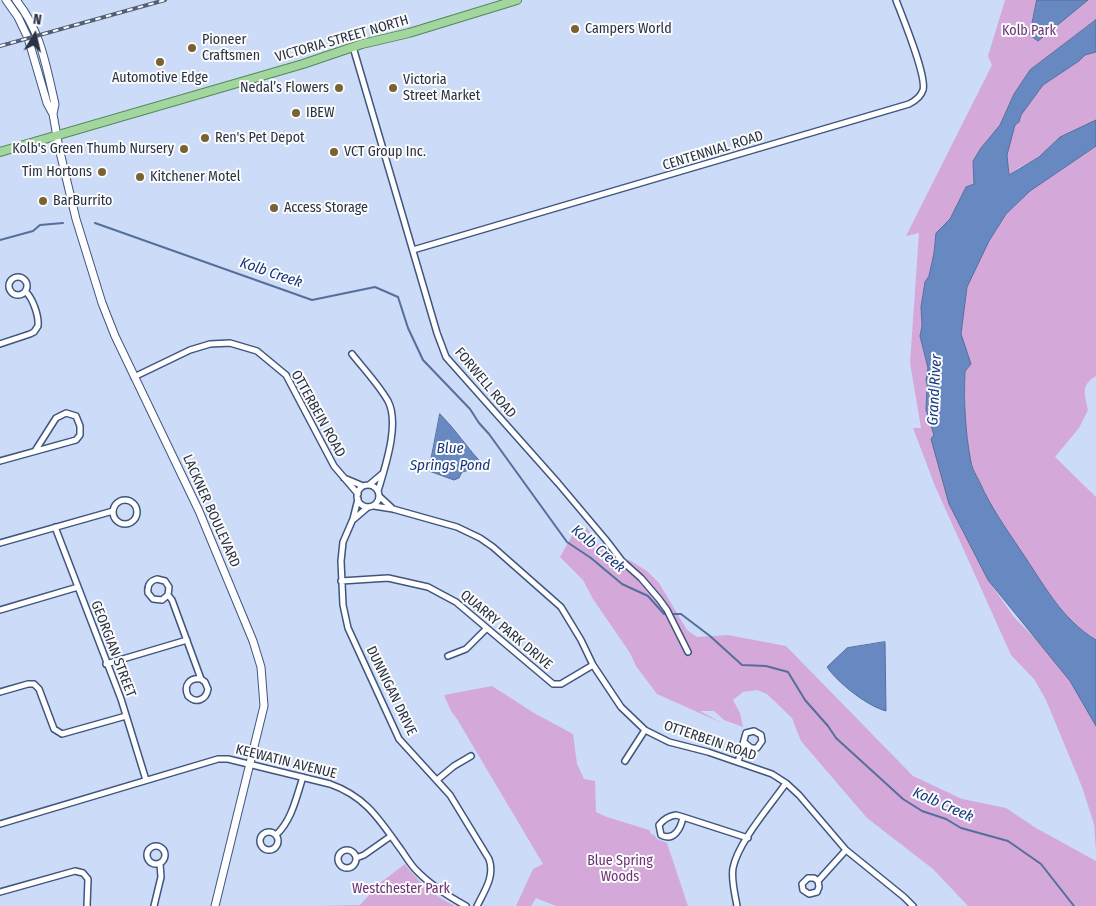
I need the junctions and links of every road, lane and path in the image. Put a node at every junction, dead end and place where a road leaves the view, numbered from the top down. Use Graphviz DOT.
graph roads {
  1 [pos="6,0"];
  2 [pos="16,0"];
  3 [pos="517,0"];
  4 [pos="896,0"];
  5 [pos="353,47"];
  6 [pos="53,114"];
  7 [pos="56,134"];
  8 [pos="0,152"];
  9 [pos="414,250"];
  10 [pos="26,292"];
  11 [pos="0,344"];
  12 [pos="352,354"];
  13 [pos="134,377"];
  14 [pos="35,451"];
  15 [pos="0,461"];
  16 [pos="382,474"];
  17 [pos="344,478"];
  18 [pos="369,485"];
  19 [pos="363,486"];
  20 [pos="378,494"];
  21 [pos="358,496"];
  22 [pos="371,506"];
  23 [pos="393,509"];
  24 [pos="113,511"];
  25 [pos="353,519"];
  26 [pos="55,527"];
  27 [pos="0,543"];
  28 [pos="342,581"];
  29 [pos="78,587"];
  30 [pos="168,595"];
  31 [pos="0,610"];
  32 [pos="486,629"];
  33 [pos="187,640"];
  34 [pos="688,652"];
  35 [pos="448,656"];
  36 [pos="106,664"];
  37 [pos="593,665"];
  38 [pos="201,679"];
  39 [pos="0,692"];
  40 [pos="126,716"];
  41 [pos="644,730"];
  42 [pos="744,743"];
  43 [pos="472,756"];
  44 [pos="626,761"];
  45 [pos="738,762"];
  46 [pos="250,764"];
  47 [pos="303,777"];
  48 [pos="146,780"];
  49 [pos="437,780"];
  50 [pos="786,783"];
  51 [pos="683,817"];
  52 [pos="0,824"];
  53 [pos="276,835"];
  54 [pos="391,836"];
  55 [pos="748,838"];
  56 [pos="846,850"];
  57 [pos="356,858"];
  58 [pos="160,864"];
  59 [pos="818,881"];
  60 [pos="0,892"];
  61 [pos="87,906"];
  62 [pos="154,906"];
  63 [pos="215,906"];
  64 [pos="466,906"];
  65 [pos="477,906"];
  66 [pos="737,906"];
  67 [pos="912,906"];
  1 -- 6 [label="main road"];
  2 -- 6 [label="main road"];
  3 -- 5 [label="main road, VICTORIA STREET NORTH"];
  4 -- 9 [label="street, CENTENNIAL ROAD"];
  5 -- 7 [label="main road, VICTORIA STREET NORTH"];
  5 -- 9 [label="street, FORWELL ROAD"];
  6 -- 7 [label="main road, LACKNER BOULEVARD"];
  7 -- 8 [label="main road, VICTORIA STREET NORTH"];
  7 -- 13 [label="main road, LACKNER BOULEVARD"];
  9 -- 34 [label="street, FORWELL ROAD"];
  10 -- 11 [label="street"];
  12 -- 16 [label="street"];
  13 -- 17 [label="street, OTTERBEIN ROAD"];
  13 -- 46 [label="main road, LACKNER BOULEVARD"];
  14 -- 14 [label="street"];
  14 -- 15 [label="street"];
  16 -- 18 [label="street"];
  16 -- 20 [label="street"];
  17 -- 19 [label="street, OTTERBEIN ROAD"];
  17 -- 21 [label="street, OTTERBEIN ROAD"];
  18 -- 19 [label="street"];
  18 -- 20 [label="street, OTTERBEIN ROAD"];
  19 -- 21 [label="street"];
  20 -- 22 [label="street"];
  20 -- 23 [label="street, OTTERBEIN ROAD"];
  21 -- 22 [label="street, OTTERBEIN ROAD"];
  21 -- 25 [label="street, DUNNIGAN DRIVE"];
  22 -- 23 [label="street, OTTERBEIN ROAD"];
  22 -- 25 [label="street, DUNNIGAN DRIVE"];
  23 -- 37 [label="street, OTTERBEIN ROAD"];
  24 -- 24 [label="street"];
  24 -- 26 [label="street"];
  25 -- 28 [label="street, DUNNIGAN DRIVE"];
  26 -- 27 [label="street"];
  26 -- 29 [label="street, GEORGIAN STREET"];
  28 -- 32 [label="street, QUARRY PARK DRIVE"];
  28 -- 49 [label="street, DUNNIGAN DRIVE"];
  29 -- 31 [label="street"];
  29 -- 36 [label="street, GEORGIAN STREET"];
  30 -- 30 [label="street"];
  30 -- 33 [label="street"];
  32 -- 35 [label="street"];
  32 -- 37 [label="street, QUARRY PARK DRIVE"];
  33 -- 36 [label="street"];
  33 -- 38 [label="street"];
  36 -- 40 [label="street, GEORGIAN STREET"];
  37 -- 41 [label="street, OTTERBEIN ROAD"];
  38 -- 38 [label="street"];
  39 -- 40 [label="street"];
  40 -- 48 [label="street, GEORGIAN STREET"];
  41 -- 44 [label="street"];
  41 -- 45 [label="street, OTTERBEIN ROAD"];
  42 -- 45 [label="street"];
  43 -- 49 [label="street"];
  45 -- 50 [label="street, OTTERBEIN ROAD"];
  46 -- 47 [label="street, KEEWATIN AVENUE"];
  46 -- 48 [label="street, KEEWATIN AVENUE"];
  46 -- 63 [label="main road, LACKNER BOULEVARD"];
  47 -- 53 [label="street"];
  47 -- 54 [label="street, KEEWATIN AVENUE"];
  48 -- 52 [label="street, KEEWATIN AVENUE"];
  49 -- 65 [label="street, DUNNIGAN DRIVE"];
  50 -- 55 [label="street"];
  50 -- 56 [label="street, OTTERBEIN ROAD"];
  51 -- 51 [label="street"];
  51 -- 55 [label="street"];
  54 -- 57 [label="street"];
  54 -- 64 [label="street, KEEWATIN AVENUE"];
  55 -- 66 [label="street"];
  56 -- 59 [label="street"];
  56 -- 67 [label="street, OTTERBEIN ROAD"];
  58 -- 62 [label="street"];
  60 -- 61 [label="street"];
}
